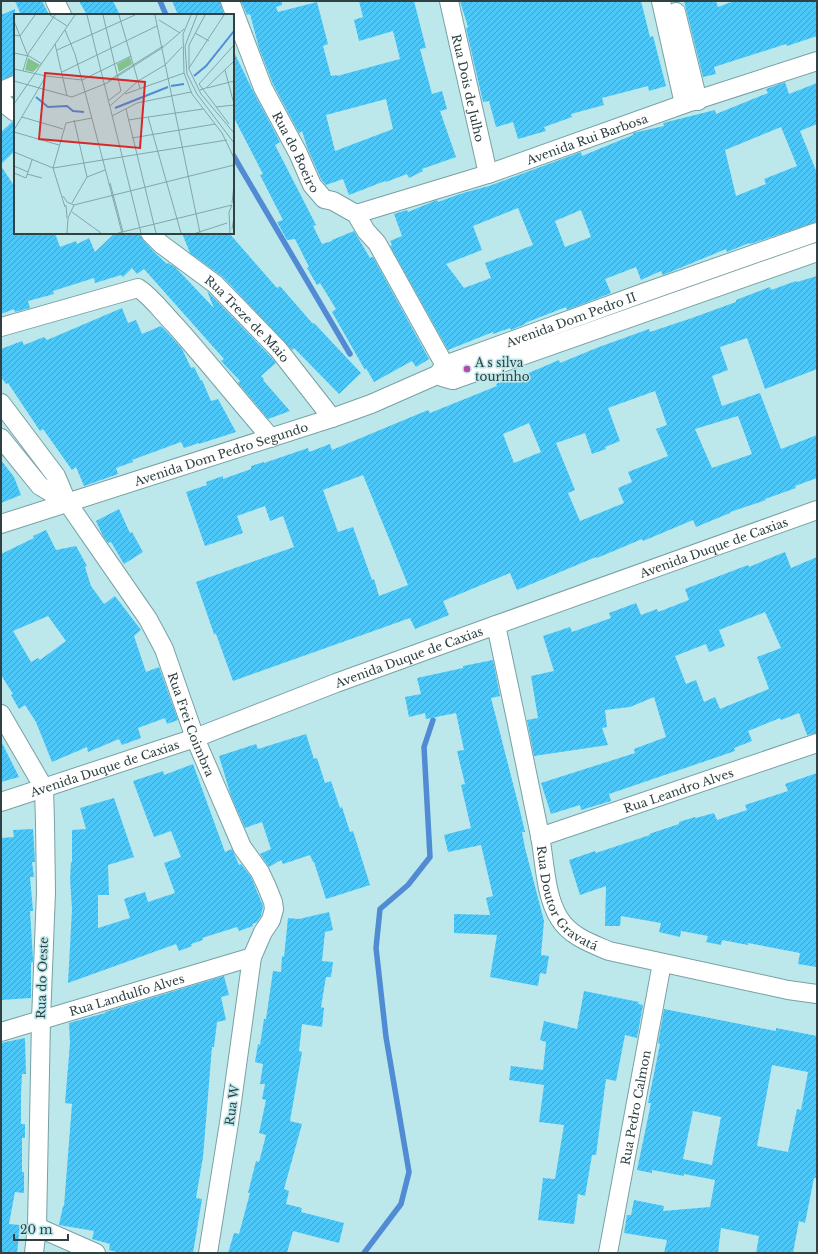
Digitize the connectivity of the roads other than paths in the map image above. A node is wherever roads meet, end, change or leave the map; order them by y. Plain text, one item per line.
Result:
1 (55, 1) edge
2 (230, 1) edge
3 (449, 1) edge
4 (661, 1) edge
5 (673, 1) edge
6 (62, 14) edge
7 (817, 61) edge
8 (14, 85) edge
9 (1, 91) edge
10 (1, 100) edge
11 (691, 102) junction
12 (14, 111) edge
13 (488, 174) junction
14 (356, 214) junction
15 (817, 232) edge
16 (158, 237) edge
17 (794, 240) junction
18 (817, 252) edge
19 (800, 258) junction
20 (643, 293) junction
21 (650, 312) junction
22 (1, 327) edge
23 (445, 373) junction
24 (1, 403) edge
25 (332, 418) junction
26 (1, 438) edge
27 (271, 438) junction
28 (67, 502) junction
29 (817, 510) edge
30 (1, 524) edge
31 (496, 625) junction
32 (1, 714) edge
33 (195, 738) junction
34 (817, 743) edge
35 (44, 788) junction
36 (1, 802) edge
37 (540, 837) junction
38 (252, 957) junction
39 (662, 963) junction
40 (817, 994) edge
41 (41, 1020) junction
42 (1, 1032) edge
43 (37, 1227) junction
44 (34, 1253) edge
45 (96, 1253) edge
46 (208, 1253) edge
47 (608, 1253) edge

1 - 6 street
2 - 14 street, Rua do Boeiro
3 - 13 street, Rua Dois de Julho
4 - 11 street
5 - 11 street
7 - 11 street, Avenida Rui Barbosa
8 - 9 street
10 - 12 street
11 - 13 street, Avenida Rui Barbosa
13 - 14 street, Avenida Rui Barbosa
14 - 23 street, Rua do Boeiro
15 - 17 street, Avenida Dom Pedro II
16 - 25 street, Rua Treze de Maio
17 - 19 street
17 - 20 street, Avenida Dom Pedro II
18 - 19 street, Avenida Dom Pedro II
19 - 21 street, Avenida Dom Pedro II
20 - 21 street
20 - 23 street, Avenida Dom Pedro II
21 - 23 street, Avenida Dom Pedro II
22 - 27 street
23 - 25 street, Avenida Dom Pedro Segundo
24 - 28 street, Rua Frei Coimbra
25 - 27 street, Avenida Dom Pedro Segundo
26 - 28 street, Rua Frei Coimbra
27 - 28 street, Avenida Dom Pedro Segundo
28 - 30 street, Avenida Dom Pedro Segundo
28 - 33 street, Rua Frei Coimbra
29 - 31 street, Avenida Duque de Caxias
31 - 33 street, Avenida Duque de Caxias
31 - 37 street, Rua Doutor Gravatá
32 - 35 street, Rua do Oeste
33 - 35 street, Avenida Duque de Caxias
33 - 38 street, Rua Frei Coimbra
34 - 37 street, Rua Leandro Alves
35 - 36 street, Avenida Duque de Caxias
35 - 41 street, Rua do Oeste
37 - 39 street, Rua Doutor Gravatá
38 - 41 street, Rua Landulfo Alves
38 - 46 street, Rua W
39 - 40 street, Rua Doutor Gravatá
39 - 47 street, Rua Pedro Calmon
41 - 42 street, Rua Landulfo Alves
41 - 43 street, Rua do Oeste
43 - 44 street, Rua do Oeste
43 - 45 street

